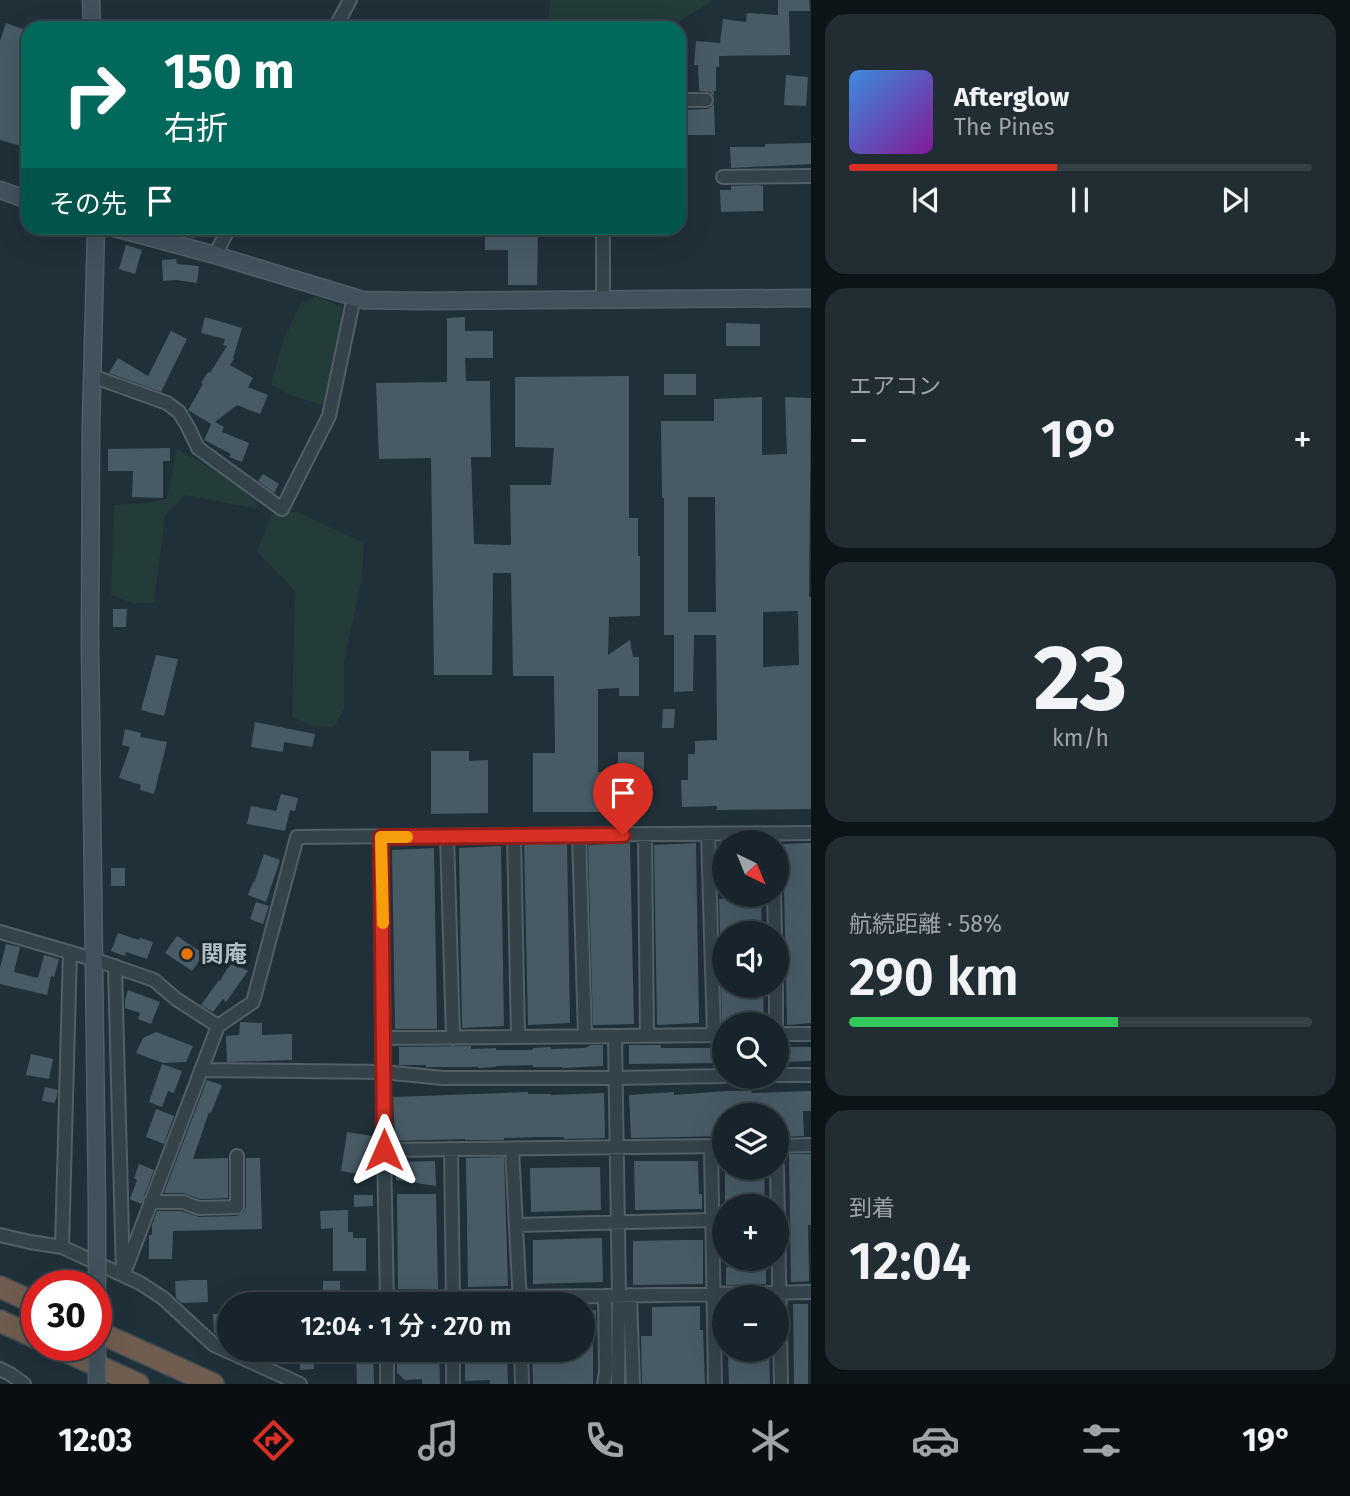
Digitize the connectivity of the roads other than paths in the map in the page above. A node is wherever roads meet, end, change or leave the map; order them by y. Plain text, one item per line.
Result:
1 (92, 0) edge
2 (350, 0) edge
3 (92, 21) edge
4 (339, 21) edge
5 (686, 100) edge
6 (706, 100) dead end
7 (811, 176) edge
8 (723, 177) dead end
9 (0, 190) edge
10 (21, 198) edge
11 (96, 235) edge
12 (141, 235) edge
13 (225, 235) edge
14 (603, 235) edge
15 (215, 255) junction
16 (354, 297) junction
17 (811, 298) edge
18 (603, 299) junction
19 (92, 376) junction
20 (811, 833) edge
21 (579, 835) junction
22 (645, 835) junction
23 (708, 835) junction
24 (712, 835) edge
25 (447, 836) junction
26 (514, 836) junction
27 (789, 836) edge
28 (381, 837) junction
29 (0, 932) edge
30 (70, 953) junction
31 (93, 959) junction
32 (115, 967) junction
33 (718, 1012) edge
34 (218, 1026) junction
35 (789, 1034) edge
36 (811, 1034) edge
37 (712, 1035) edge
38 (584, 1036) junction
39 (615, 1036) junction
40 (647, 1036) junction
41 (518, 1037) junction
42 (384, 1038) junction
43 (453, 1038) junction
44 (201, 1070) junction
45 (383, 1072) junction
46 (789, 1075) edge
47 (811, 1075) edge
48 (712, 1076) edge
49 (616, 1078) junction
50 (811, 1145) edge
51 (789, 1146) edge
52 (712, 1147) edge
53 (617, 1148) junction
54 (451, 1149) junction
55 (512, 1149) junction
56 (384, 1150) junction
57 (237, 1156) dead end
58 (776, 1180) edge
59 (150, 1202) junction
60 (712, 1220) edge
61 (618, 1221) junction
62 (516, 1225) junction
63 (0, 1235) edge
64 (62, 1247) junction
65 (123, 1275) junction
66 (779, 1285) edge
67 (0, 1287) edge
68 (387, 1292) edge
69 (453, 1292) edge
70 (520, 1292) edge
71 (789, 1292) edge
72 (811, 1292) edge
73 (712, 1294) edge
74 (595, 1296) edge
75 (605, 1296) junction
76 (624, 1296) junction
77 (21, 1297) edge
78 (0, 1321) edge
79 (21, 1331) edge
80 (112, 1338) edge
81 (87, 1361) edge
82 (389, 1362) edge
83 (453, 1362) edge
84 (521, 1362) edge
85 (715, 1362) edge
86 (781, 1362) edge
87 (0, 1369) edge
88 (391, 1383) edge
89 (24, 1384) edge
90 (97, 1384) edge
91 (138, 1384) edge
92 (212, 1384) edge
93 (300, 1384) edge
94 (453, 1384) edge
95 (522, 1384) edge
96 (604, 1384) edge
97 (618, 1384) edge
98 (633, 1384) edge
99 (715, 1384) edge
100 (781, 1384) edge

1 - 3 street
2 - 4 street
5 - 6 street
7 - 8 street
9 - 10 street
11 - 19 street
12 - 15 street
13 - 15 street
14 - 18 street
15 - 16 street
16 - 18 street
16 - 19 street
17 - 18 street
19 - 31 street
20 - 27 street
21 - 22 street
21 - 26 street
21 - 38 street
22 - 23 street
22 - 40 street
23 - 24 street
23 - 33 street
25 - 26 street
25 - 28 street
25 - 43 street
26 - 41 street
28 - 34 street
28 - 42 street
29 - 30 street
30 - 31 street
30 - 64 street
31 - 32 street
31 - 90 street, bridge
32 - 34 street
32 - 65 street
34 - 44 street
35 - 36 street
37 - 40 street
38 - 39 street
38 - 41 street
39 - 40 street
39 - 49 street
41 - 43 street
42 - 43 street
42 - 45 street
44 - 45 street
44 - 59 street
45 - 49 street
45 - 56 street
46 - 47 street
48 - 49 street
49 - 53 street
50 - 51 street
52 - 53 street
53 - 55 street
53 - 61 street
54 - 55 street
54 - 56 street
54 - 69 street
55 - 62 street
56 - 68 street
57 - 59 street
58 - 66 street
59 - 65 street
60 - 61 street
61 - 62 street
61 - 76 street
62 - 70 street
63 - 64 street
64 - 65 street
65 - 93 street
67 - 77 highway
71 - 72 street
73 - 76 street
74 - 75 street
75 - 76 street
75 - 96 street
76 - 97 street
76 - 98 street
78 - 79 highway
80 - 92 highway
81 - 91 highway
82 - 88 street
83 - 94 street
84 - 95 street
85 - 99 street
86 - 100 street
87 - 89 street

